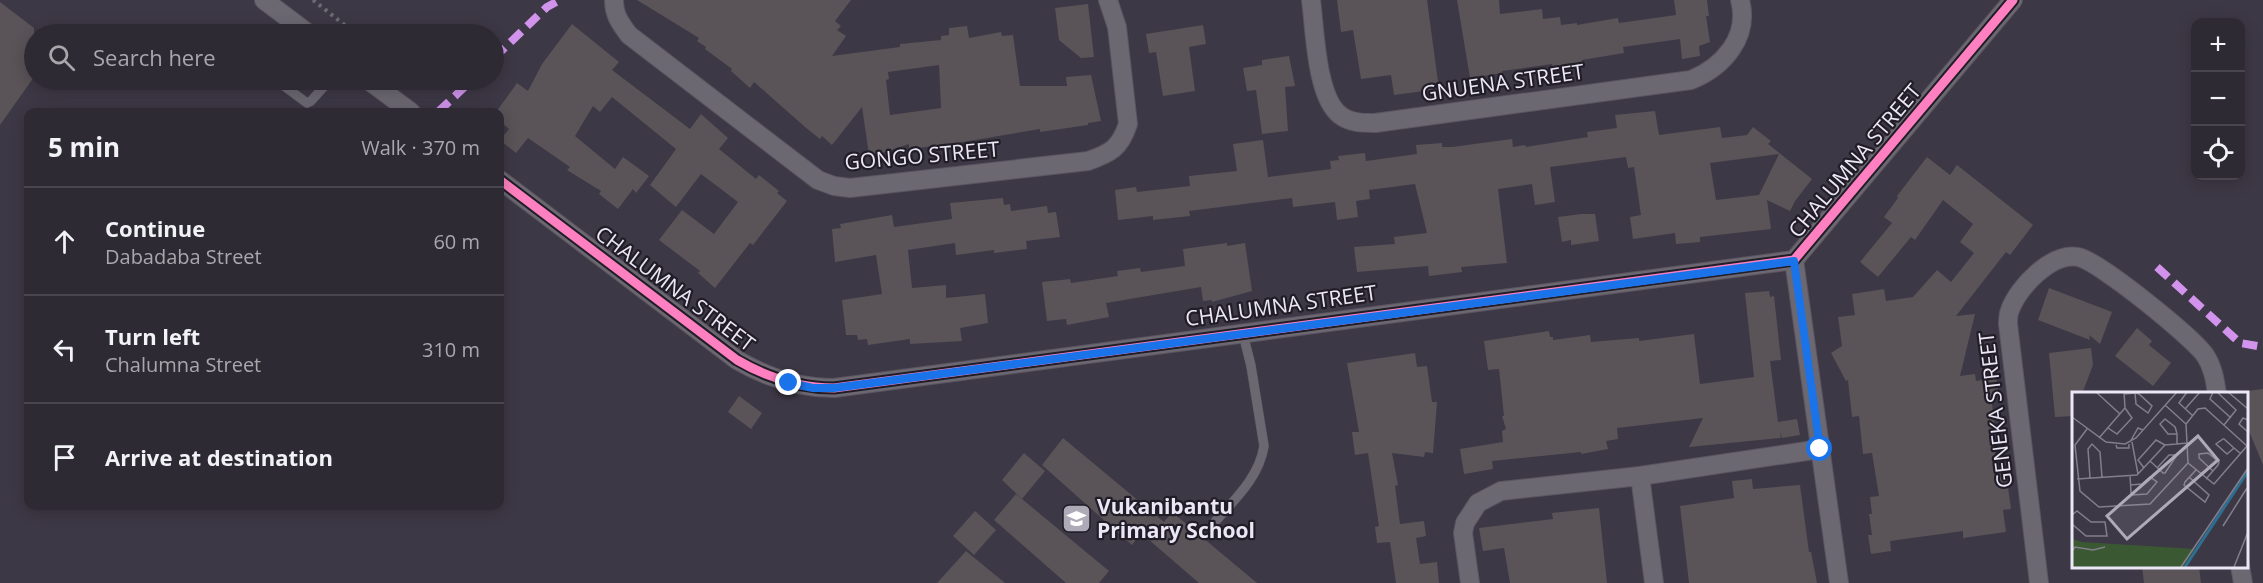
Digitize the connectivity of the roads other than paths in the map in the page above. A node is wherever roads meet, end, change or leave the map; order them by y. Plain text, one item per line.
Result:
1 (264, 0) edge
2 (614, 0) edge
3 (1108, 0) edge
4 (1311, 0) edge
5 (1740, 0) edge
6 (2013, 0) edge
7 (296, 24) edge
8 (289, 90) edge
9 (321, 90) edge
10 (381, 90) edge
11 (406, 108) edge
12 (504, 183) edge
13 (1794, 261) junction
14 (1243, 334) junction
15 (2217, 392) edge
16 (1820, 449) junction
17 (1640, 476) junction
18 (1214, 523) dead end
19 (2241, 568) edge
20 (1470, 583) edge
21 (1654, 583) edge
22 (1839, 583) edge
23 (2039, 583) edge
24 (2243, 583) edge

1 - 7 street
2 - 3 street, GONGO STREET
4 - 5 street, GNUENA STREET
6 - 13 street, CHALUMNA STREET
8 - 9 lane
10 - 11 street
12 - 14 street, CHALUMNA STREET
13 - 14 street, CHALUMNA STREET
13 - 16 street
14 - 18 lane
15 - 23 street, GENEKA STREET
16 - 17 street
16 - 22 street
17 - 20 street
17 - 21 street
19 - 24 street

